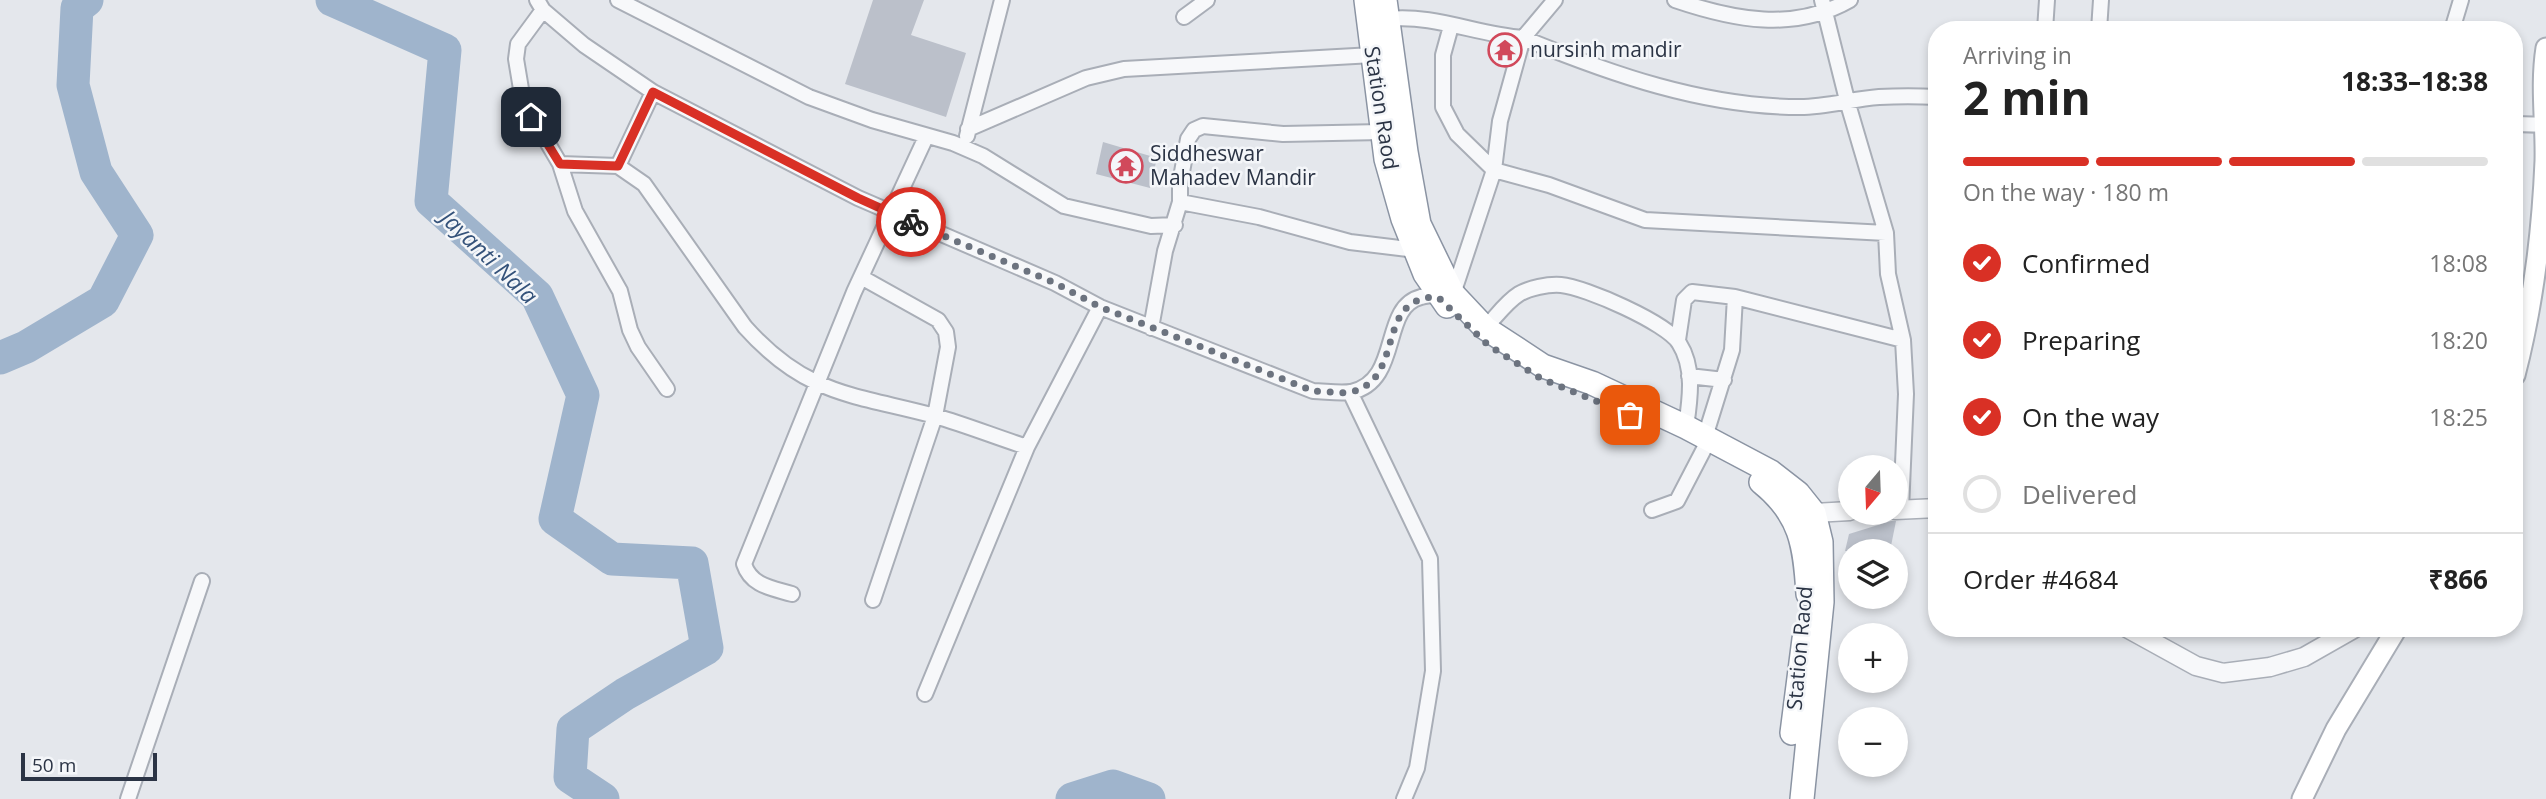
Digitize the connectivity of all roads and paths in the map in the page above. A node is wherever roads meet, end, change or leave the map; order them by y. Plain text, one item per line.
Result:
1 (618, 0) edge
2 (1002, 0) edge
3 (1207, 0) edge
4 (1366, 0) edge
5 (1555, 0) edge
6 (1675, 0) edge
7 (1850, 0) edge
8 (2047, 0) edge
9 (2101, 0) edge
10 (2461, 0) edge
11 (540, 5) edge
12 (1824, 7) edge
13 (1387, 10) edge
14 (1184, 17) dead end
15 (2046, 21) edge
16 (2100, 21) edge
17 (2455, 21) edge
18 (1451, 26) junction
19 (1523, 38) junction
20 (2546, 48) edge
21 (1373, 55) junction
22 (653, 92) junction
23 (1928, 97) edge
24 (2544, 101) edge
25 (1848, 104) junction
26 (2523, 124) edge
27 (2546, 125) edge
28 (968, 129) junction
29 (1382, 132) junction
30 (926, 137) junction
31 (964, 147) junction
32 (560, 164) junction
33 (618, 166) junction
34 (1494, 170) junction
35 (1180, 202) junction
36 (891, 214) junction
37 (1175, 225) junction
38 (1886, 233) junction
39 (1416, 250) junction
40 (861, 277) junction
41 (2523, 295) edge
42 (1446, 296) junction
43 (1735, 297) junction
44 (1100, 307) junction
45 (1151, 328) junction
46 (1485, 328) junction
47 (1678, 340) junction
48 (1903, 341) junction
49 (1689, 376) junction
50 (1724, 380) junction
51 (816, 385) junction
52 (667, 389) dead end
53 (1350, 392) junction
54 (935, 416) junction
55 (1698, 437) junction
56 (1027, 447) junction
57 (1902, 455) edge
58 (1928, 508) edge
59 (1908, 509) edge
60 (1652, 510) dead end
61 (1838, 514) edge
62 (1805, 518) junction
63 (202, 582) dead end
64 (792, 594) dead end
65 (873, 600) dead end
66 (2143, 637) edge
67 (2339, 637) edge
68 (2392, 637) edge
69 (925, 694) dead end
70 (128, 799) edge
71 (1404, 799) edge
72 (1787, 799) edge
73 (1802, 799) edge
74 (2301, 799) edge

1 - 30 street
2 - 28 street
3 - 14 street
4 - 21 highway, Station Raod
5 - 19 street
6 - 12 street
7 - 12 street
8 - 15 street
9 - 16 street
10 - 17 street
11 - 22 street
11 - 32 street
12 - 25 street
13 - 18 street
13 - 42 highway
18 - 19 street
18 - 34 street
19 - 25 street
19 - 34 street
20 - 24 main road
21 - 28 street
21 - 29 highway, Station Raod
22 - 33 street
22 - 36 street
23 - 25 street
24 - 27 main road
25 - 38 street
26 - 27 street
27 - 41 main road
28 - 31 street
29 - 35 street
29 - 39 highway, Station Raod
30 - 31 street
30 - 36 street
31 - 37 street
32 - 33 street
32 - 52 street
33 - 51 street
34 - 38 street
34 - 42 street
35 - 37 street
35 - 39 street
36 - 40 street
36 - 44 street
37 - 45 street
38 - 48 street
39 - 42 highway, Station Raod
40 - 51 street
40 - 54 street
42 - 46 highway
42 - 53 street
42 - 55 highway, Station Raod
43 - 47 street
43 - 48 street
43 - 50 street
44 - 45 street
44 - 56 street
45 - 53 street
46 - 47 street
46 - 55 highway
47 - 49 street
48 - 57 street
49 - 50 street
49 - 55 street
50 - 55 street
51 - 54 street
51 - 64 street
53 - 71 street
54 - 56 street
54 - 65 street
55 - 60 street
55 - 62 highway
56 - 69 street
58 - 59 street
61 - 62 street
62 - 72 highway, Station Raod
62 - 73 highway
63 - 70 street
66 - 67 street
68 - 74 main road

